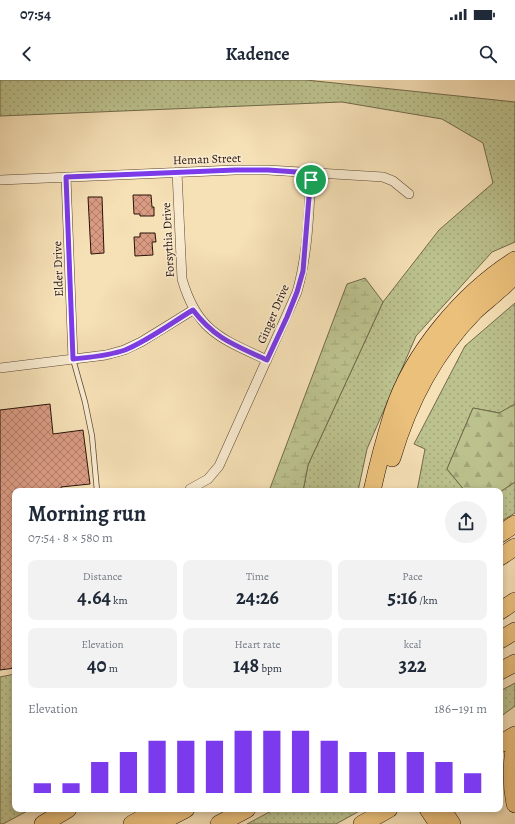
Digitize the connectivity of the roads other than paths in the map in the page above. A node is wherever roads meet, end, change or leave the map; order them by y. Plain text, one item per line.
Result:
1 (177, 172) junction
2 (311, 173) junction
3 (66, 177) junction
4 (0, 180) edge
5 (410, 194) dead end
6 (515, 260) edge
7 (515, 276) edge
8 (508, 286) edge
9 (193, 310) junction
10 (73, 359) junction
11 (267, 360) junction
12 (0, 368) edge
13 (97, 488) edge
14 (192, 488) edge
15 (373, 488) edge
16 (385, 488) edge
17 (515, 524) edge
18 (503, 532) edge
19 (515, 547) edge
20 (503, 555) edge
21 (515, 601) edge
22 (503, 609) edge
23 (515, 631) edge
24 (503, 638) edge
25 (515, 663) edge
26 (503, 669) edge
27 (515, 735) edge
28 (503, 742) edge
29 (515, 745) edge
30 (515, 804) edge
31 (63, 812) edge
32 (154, 812) edge
33 (180, 812) edge
34 (241, 812) edge
35 (384, 812) edge
36 (433, 812) edge
37 (445, 819) edge
38 (42, 824) edge
39 (132, 824) edge
40 (157, 824) edge
41 (219, 824) edge
42 (362, 824) edge

1 - 2 street, Heman Street
1 - 3 street, Heman Street
1 - 9 street, Forsythia Drive
2 - 5 street, Heman Street
2 - 11 street, Ginger Drive
3 - 4 street, Heman Street
3 - 10 street, Elder Drive
6 - 15 highway
7 - 8 highway
8 - 16 highway
9 - 10 street
9 - 11 street, Forsythia Drive
10 - 12 street
10 - 13 lane
11 - 14 street, Ginger Drive
17 - 18 highway
19 - 20 highway
21 - 22 highway
23 - 24 highway
25 - 26 highway
27 - 28 highway
29 - 30 highway
31 - 38 highway
32 - 39 highway
33 - 40 highway
34 - 41 highway
35 - 42 highway
36 - 37 highway

